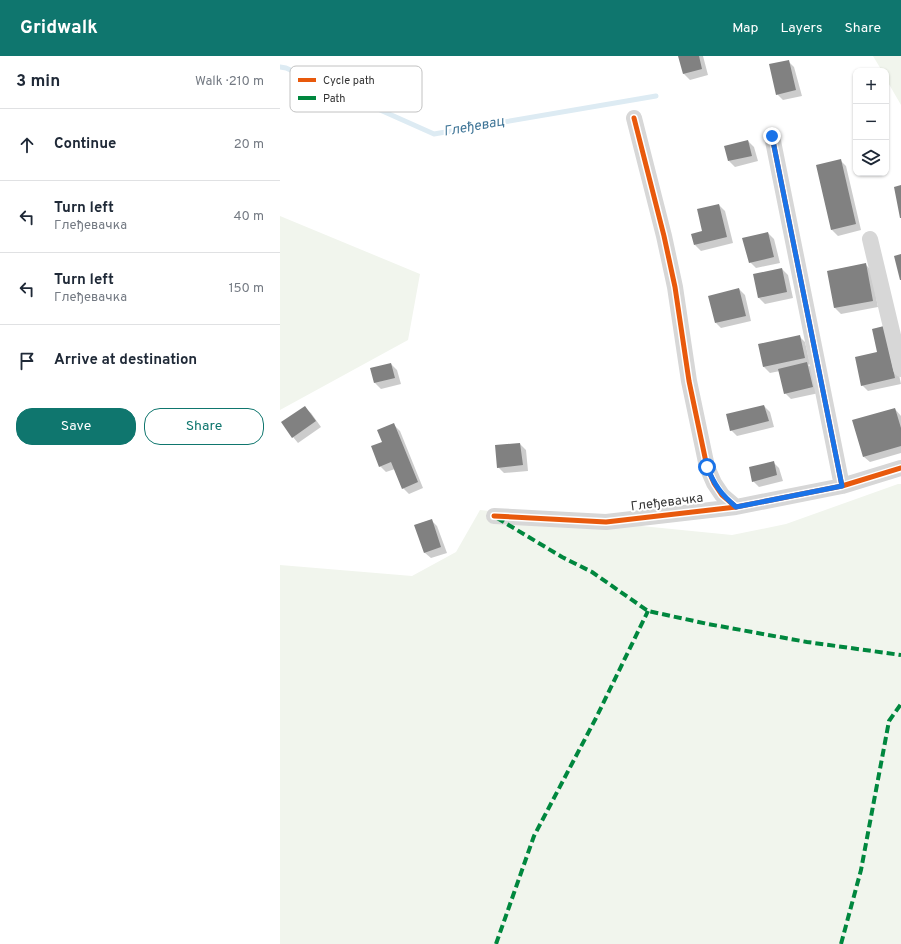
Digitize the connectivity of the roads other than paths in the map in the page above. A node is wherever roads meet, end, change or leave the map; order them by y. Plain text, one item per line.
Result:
1 (634, 118) dead end
2 (772, 136) dead end
3 (870, 239) dead end
4 (901, 369) edge
5 (901, 468) edge
6 (842, 486) junction
7 (736, 507) junction
8 (494, 516) dead end

1 - 7 street
2 - 6 street
3 - 4 street
5 - 6 street, Глеђевачка
6 - 7 street, Глеђевачка
7 - 8 street, Глеђевачка

